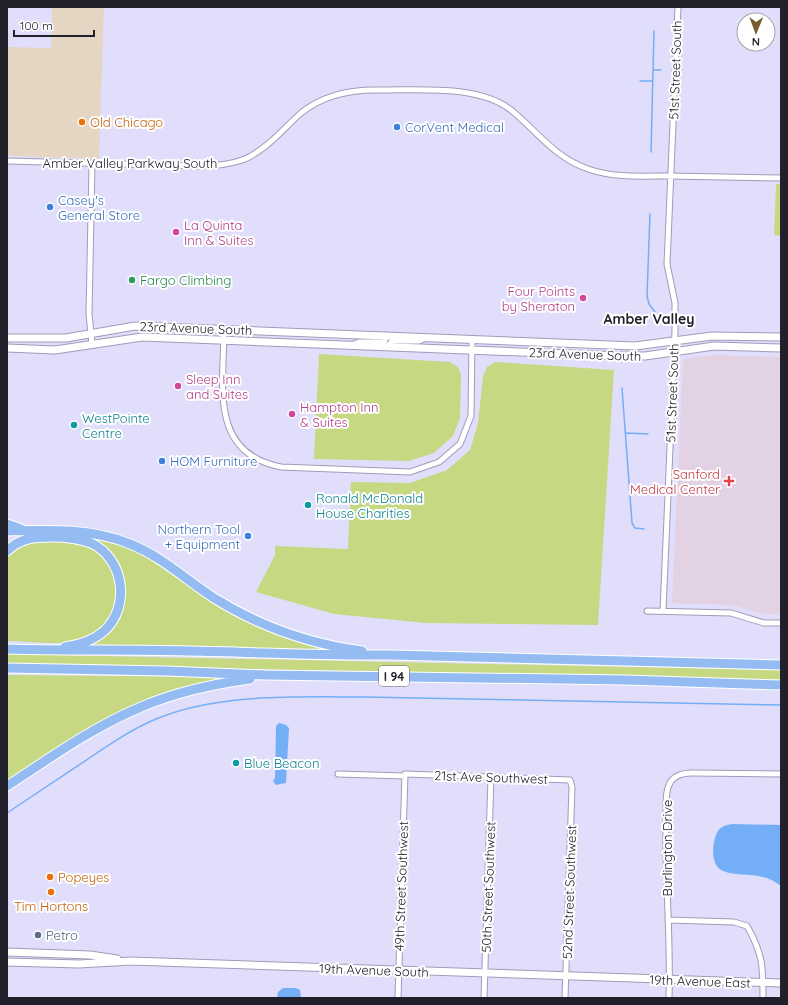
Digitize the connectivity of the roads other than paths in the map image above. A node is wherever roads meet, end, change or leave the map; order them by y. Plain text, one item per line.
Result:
1 (678, 7) edge
2 (7, 161) edge
3 (92, 164) junction
4 (672, 176) junction
5 (781, 178) edge
6 (224, 329) junction
7 (91, 333) junction
8 (386, 335) junction
9 (428, 337) junction
10 (781, 337) edge
11 (7, 338) edge
12 (472, 339) junction
13 (224, 340) junction
14 (674, 341) junction
15 (92, 344) junction
16 (354, 344) junction
17 (388, 346) junction
18 (7, 348) edge
19 (781, 348) edge
20 (472, 349) junction
21 (674, 352) junction
22 (7, 524) edge
23 (7, 531) edge
24 (28, 531) junction
25 (7, 551) edge
26 (648, 611) dead end
27 (663, 611) junction
28 (781, 623) edge
29 (7, 649) edge
30 (39, 650) junction
31 (391, 655) junction
32 (781, 665) edge
33 (7, 668) edge
34 (274, 675) junction
35 (781, 685) edge
36 (338, 774) dead end
37 (781, 774) edge
38 (405, 775) junction
39 (491, 777) junction
40 (7, 786) edge
41 (572, 786) joint
42 (668, 920) junction
43 (7, 952) edge
44 (131, 961) junction
45 (7, 962) edge
46 (398, 970) junction
47 (485, 974) junction
48 (566, 977) junction
49 (618, 979) joint
50 (670, 980) junction
51 (763, 983) junction
52 (781, 983) edge
53 (398, 998) edge
54 (484, 998) edge
55 (565, 998) edge
56 (669, 998) edge
57 (763, 998) edge

1 - 4 street, 51st Street South
2 - 3 street, Amber Valley Parkway South
3 - 4 street, Amber Valley Parkway South
3 - 7 street
4 - 5 street, Amber Valley Parkway South
4 - 14 street, 51st Street South
6 - 7 street, 23rd Avenue South
6 - 8 street, 23rd Avenue South
6 - 13 street
7 - 11 street, 23rd Avenue South
7 - 15 street
8 - 9 street, 23rd Avenue South
8 - 16 street, 23rd Avenue South
9 - 12 street, 23rd Avenue South
9 - 17 street, 23rd Avenue South
10 - 14 street, 23rd Avenue South
12 - 14 street, 23rd Avenue South
12 - 20 street
13 - 15 street, 23rd Avenue South
13 - 16 street, 23rd Avenue South
13 - 20 street
14 - 21 street, 51st Street South
15 - 18 street, 23rd Avenue South
16 - 17 street, 23rd Avenue South
17 - 20 street, 23rd Avenue South
19 - 21 street, 23rd Avenue South
20 - 21 street, 23rd Avenue South
21 - 27 street, 51st Street South
22 - 24 highway
23 - 24 highway
24 - 31 highway
25 - 30 highway
26 - 27 street
27 - 28 street
29 - 30 highway, I 94
30 - 31 highway, I 94
31 - 32 highway, I 94
33 - 34 highway, I 94
34 - 35 highway, I 94
34 - 40 highway
36 - 38 street, 21st Ave Southwest
37 - 42 street, Burlington Drive
38 - 39 street, 21st Ave Southwest
38 - 46 street, 49th Street Southwest
39 - 41 street, 21st Ave Southwest
39 - 47 street, 50th Street Southwest
41 - 48 street, 52nd Street Southwest
42 - 50 street, Burlington Drive
42 - 51 street
43 - 44 street, 19th Avenue South
44 - 45 street, 19th Avenue South
44 - 46 street, 19th Avenue South
46 - 47 street, 19th Avenue South
46 - 53 street, 49th Street Southwest
47 - 48 street, 19th Avenue South
47 - 54 street, 50th Street Southwest
48 - 49 street, 19th Avenue South
48 - 55 street, 52nd Street Southwest
49 - 50 street, 19th Avenue East
50 - 51 street, 19th Avenue East
50 - 56 street, Burlington Drive
51 - 52 street, 19th Avenue East
51 - 57 street

